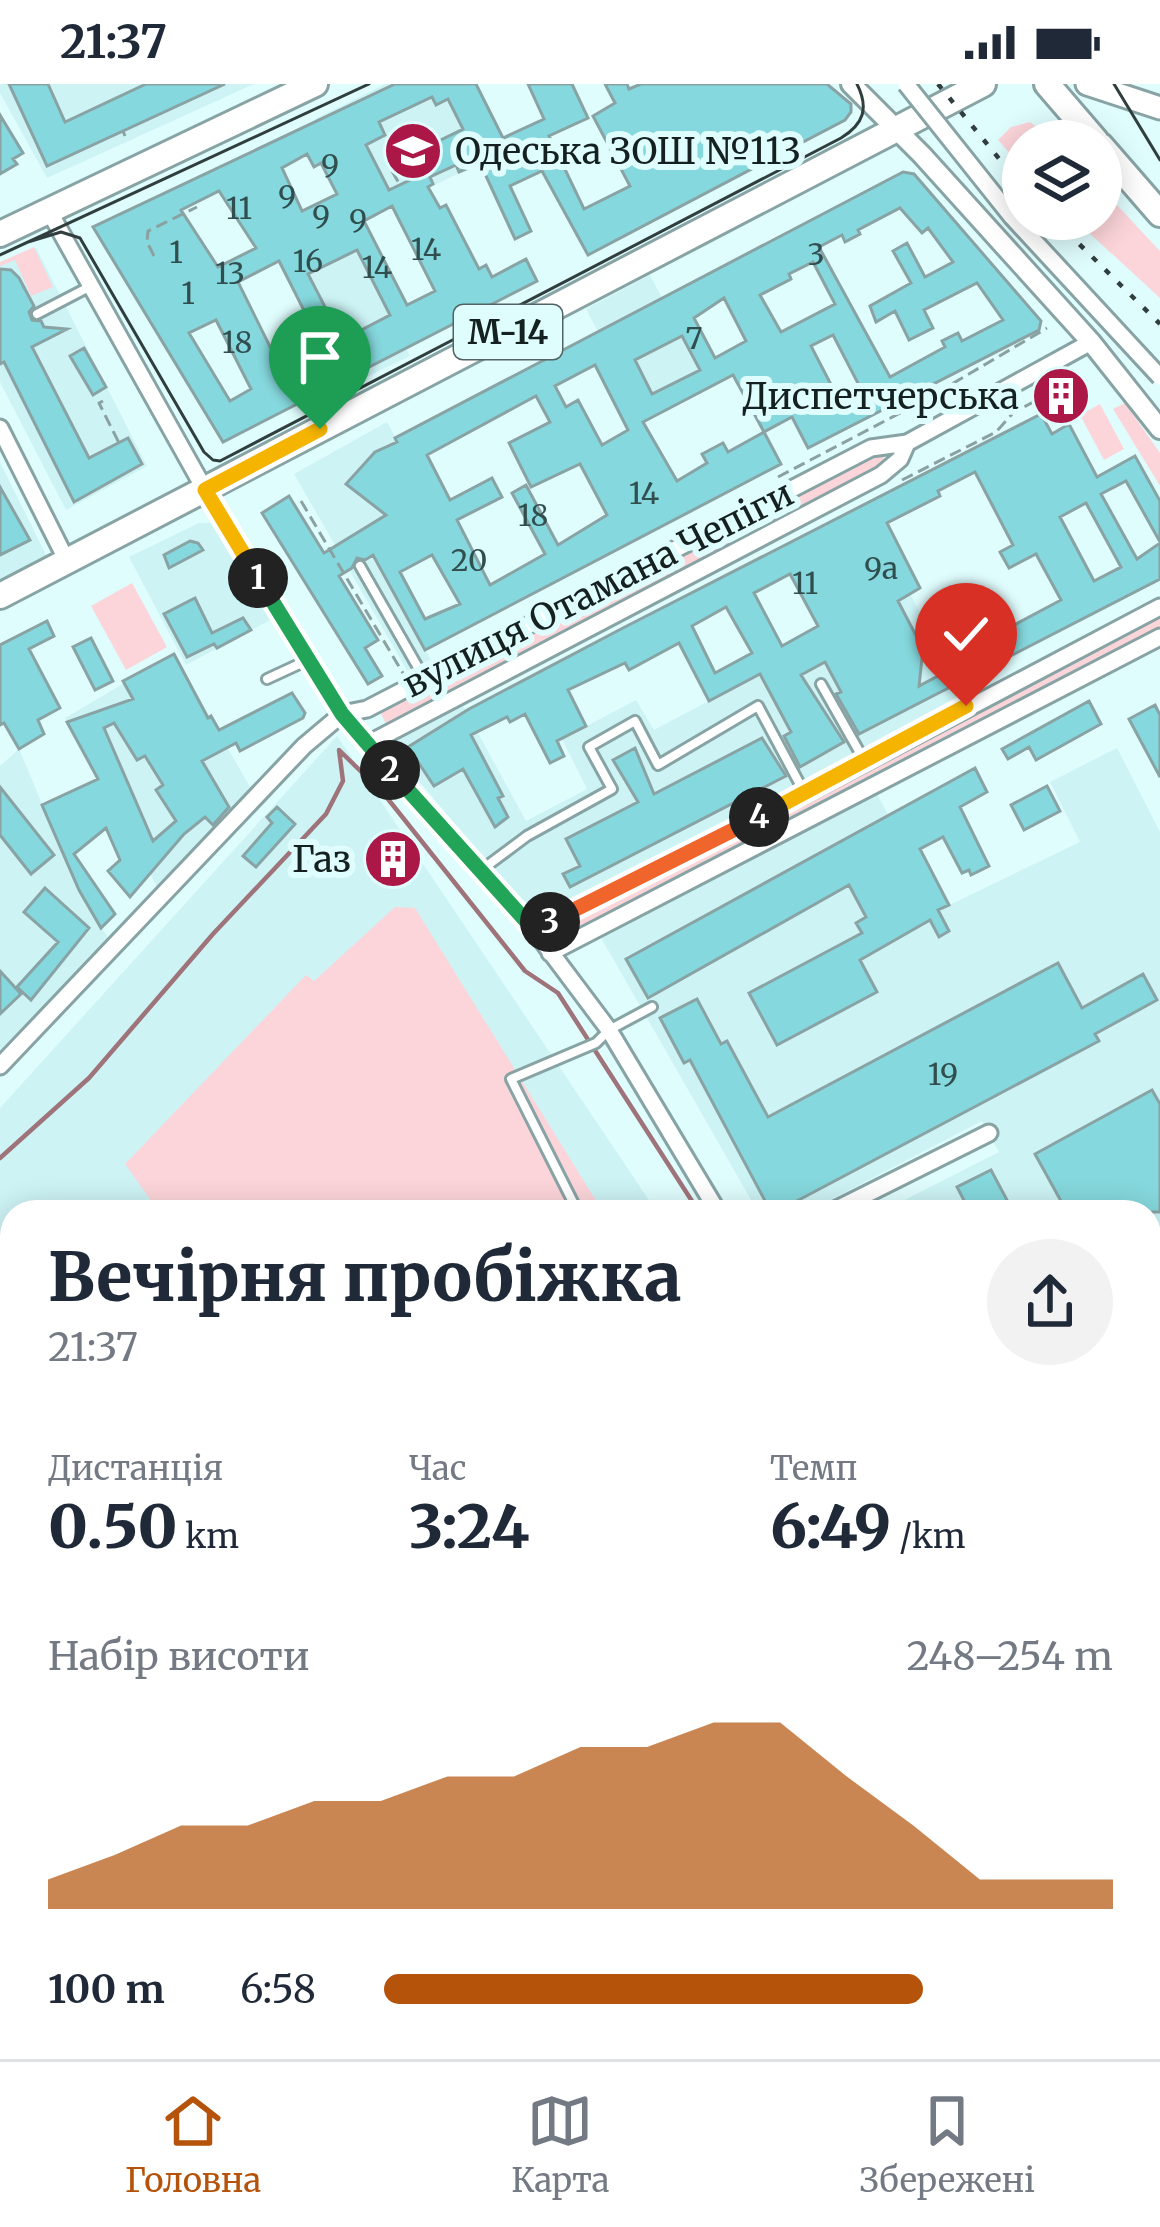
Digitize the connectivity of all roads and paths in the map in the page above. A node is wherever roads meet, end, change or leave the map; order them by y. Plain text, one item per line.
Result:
1 (315, 84) edge
2 (851, 84) edge
3 (906, 84) edge
4 (983, 84) edge
5 (1047, 84) edge
6 (1092, 85) edge
7 (1160, 108) edge
8 (1078, 120) edge
9 (896, 129) junction
10 (1122, 170) edge
11 (392, 171) dead end
12 (400, 185) dead end
13 (197, 207) dead end
14 (49, 211) junction
15 (1160, 214) edge
16 (0, 234) edge
17 (154, 256) dead end
18 (91, 286) junction
19 (38, 314) dead end
20 (1091, 342) junction
21 (1160, 377) edge
22 (103, 401) dead end
23 (0, 428) edge
24 (1160, 429) edge
25 (119, 443) dead end
26 (907, 443) junction
27 (7, 458) edge
28 (205, 490) junction
29 (301, 501) dead end
30 (68, 563) junction
31 (360, 566) dead end
32 (0, 596) edge
33 (1160, 607) edge
34 (1160, 637) edge
35 (308, 659) junction
36 (267, 679) dead end
37 (417, 681) junction
38 (821, 684) dead end
39 (342, 714) junction
40 (368, 744) junction
41 (865, 761) junction
42 (806, 794) junction
43 (479, 872) junction
44 (534, 930) junction
45 (550, 953) junction
46 (652, 1007) dead end
47 (602, 1037) junction
48 (0, 1066) edge
49 (989, 1133) dead end
50 (572, 1200) edge
51 (710, 1200) edge
52 (855, 1200) edge

1 - 14 main road
2 - 9 street
3 - 21 street, bridge
4 - 9 main road, М-14
5 - 8 main road
6 - 7 main road
9 - 20 street
9 - 28 main road, М-14
10 - 15 main road
11 - 12 path
13 - 17 path
14 - 16 main road
14 - 18 street
18 - 19 lane
18 - 28 street
20 - 24 street
20 - 26 street, вулиця Отамана Чепіги
22 - 25 path
23 - 27 street
26 - 37 street, вулиця Отамана Чепіги
26 - 40 street, вулиця Отамана Чепіги
27 - 30 street
28 - 30 main road, М-14
28 - 35 street
29 - 37 path
30 - 32 main road, М-14
31 - 37 lane
33 - 41 street
34 - 45 street
35 - 36 lane
35 - 39 street
37 - 39 street, вулиця Отамана Чепіги
38 - 41 lane
39 - 40 street
39 - 48 street, вулиця Отамана Чепіги
40 - 43 street
41 - 42 street
42 - 43 lane
42 - 44 street
43 - 44 street
44 - 45 street
45 - 47 street
46 - 47 lane
47 - 50 lane
47 - 51 street
49 - 52 street

